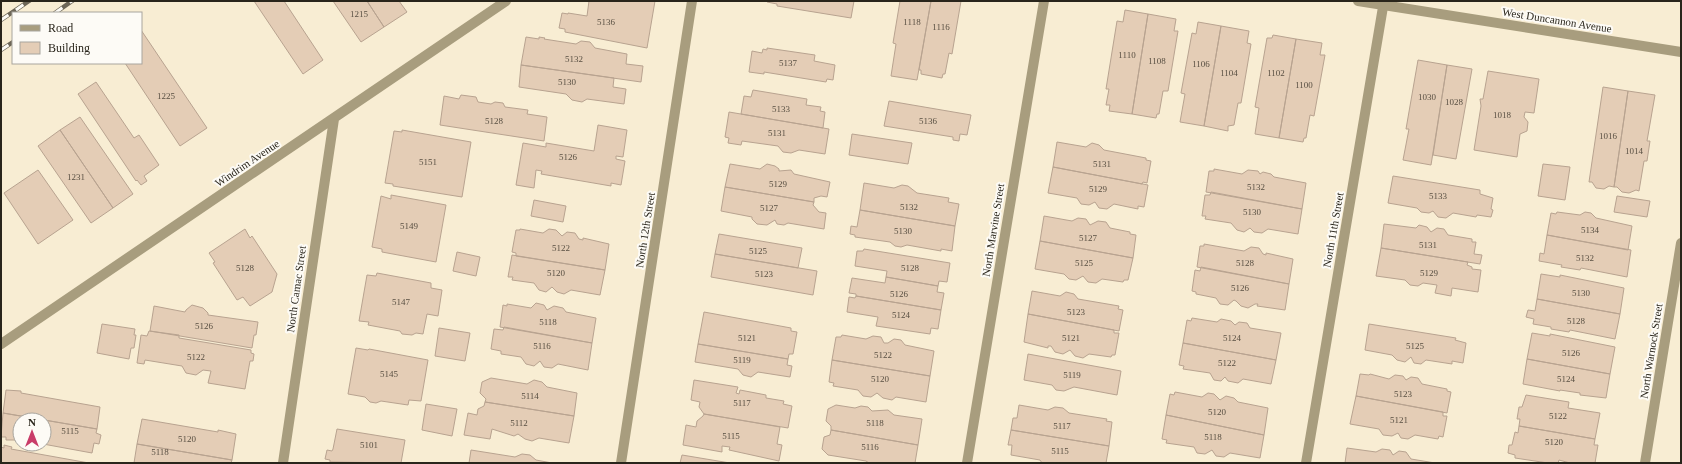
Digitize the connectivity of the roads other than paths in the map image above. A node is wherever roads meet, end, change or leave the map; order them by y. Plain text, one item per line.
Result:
1 (506, 1) edge
2 (692, 1) edge
3 (1044, 1) edge
4 (1358, 1) edge
5 (1384, 3) edge
6 (1681, 52) edge
7 (334, 119) junction
8 (1681, 243) edge
9 (1, 344) edge
10 (283, 463) edge
11 (621, 463) edge
12 (966, 463) edge
13 (1306, 463) edge
14 (1645, 463) edge

1 - 7 street, Windrim Avenue
2 - 11 street, North 12th Street
3 - 12 street, North Marvine Street
4 - 5 street, West Duncannon Avenue
5 - 6 street, West Duncannon Avenue
5 - 13 street, North 11th Street
7 - 9 street, Windrim Avenue
7 - 10 street, North Camac Street
8 - 14 street, North Warnock Street

